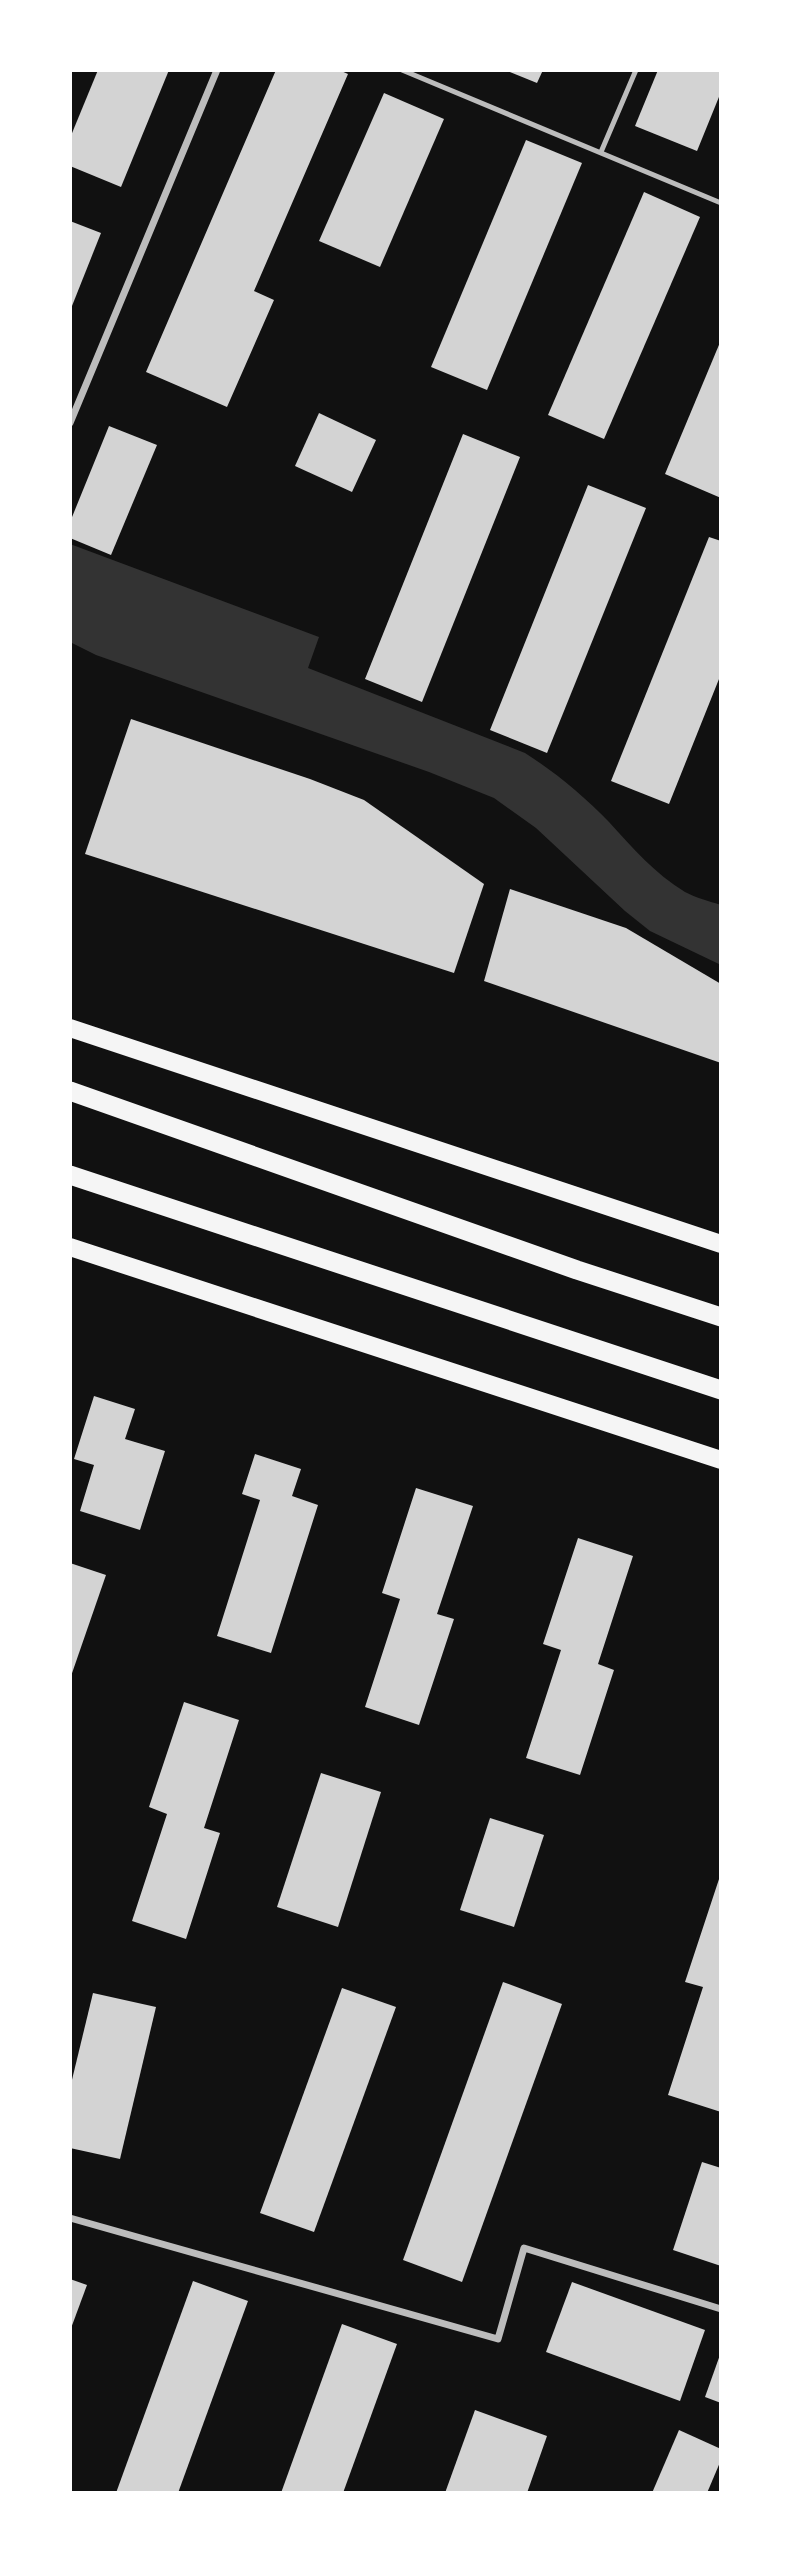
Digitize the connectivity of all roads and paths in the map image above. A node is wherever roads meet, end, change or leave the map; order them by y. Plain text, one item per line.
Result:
1 (217, 70) edge
2 (402, 70) edge
3 (636, 70) edge
4 (601, 152) junction
5 (721, 202) edge
6 (70, 423) edge
7 (70, 1028) edge
8 (73, 1092) edge
9 (70, 1175) edge
10 (721, 1244) edge
11 (70, 1247) edge
12 (721, 1317) edge
13 (721, 1390) edge
14 (721, 1460) edge
15 (70, 2218) edge
16 (721, 2309) edge

1 - 6 street
2 - 4 lane
3 - 4 lane
4 - 5 lane
7 - 10 main road
8 - 12 highway
9 - 13 highway
11 - 14 main road
15 - 16 street

